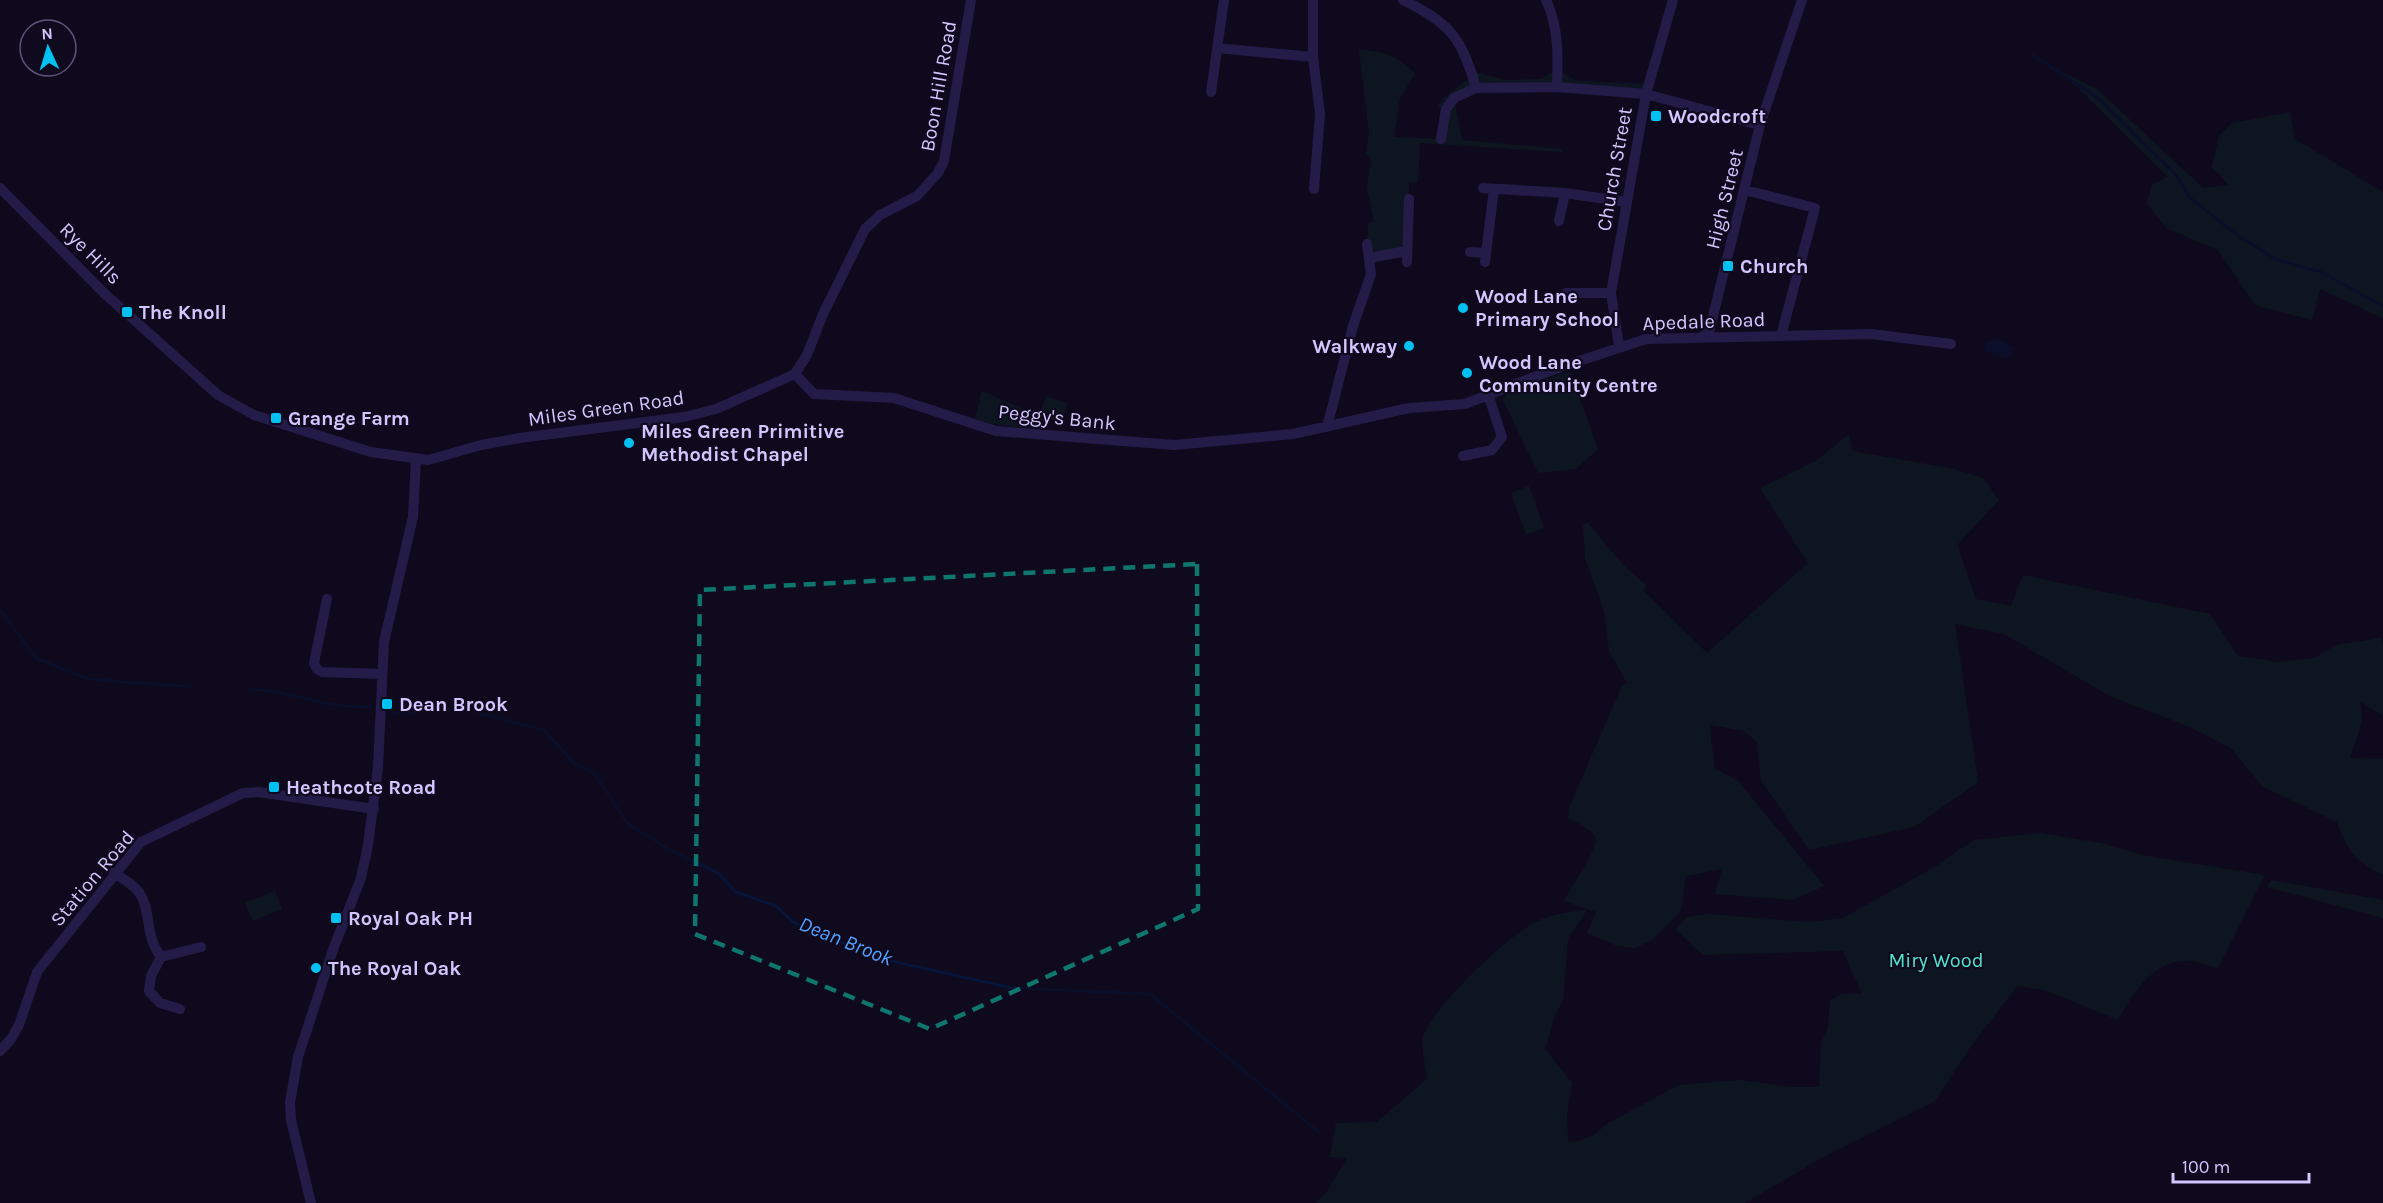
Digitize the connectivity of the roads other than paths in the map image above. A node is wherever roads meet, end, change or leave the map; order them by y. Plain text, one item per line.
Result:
1 (971, 0) edge
2 (1224, 0) edge
3 (1313, 0) edge
4 (1403, 0) edge
5 (1546, 0) edge
6 (1673, 0) edge
7 (1802, 0) edge
8 (1217, 48) junction
9 (1313, 57) junction
10 (1557, 87) junction
11 (1476, 88) junction
12 (1210, 92) dead end
13 (1646, 94) junction
14 (1760, 126) junction
15 (1441, 139) dead end
16 (0, 188) edge
17 (1314, 189) dead end
18 (1745, 190) junction
19 (1565, 193) junction
20 (1409, 199) dead end
21 (1626, 202) junction
22 (1559, 220) dead end
23 (1367, 244) dead end
24 (1470, 252) dead end
25 (1369, 258) junction
26 (1566, 293) dead end
27 (1611, 293) junction
28 (1781, 336) junction
29 (1702, 337) junction
30 (1951, 344) dead end
31 (1619, 346) junction
32 (795, 374) junction
33 (1489, 397) junction
34 (1327, 427) junction
35 (1293, 434) joint
36 (1463, 456) dead end
37 (416, 460) junction
38 (327, 599) dead end
39 (382, 674) junction
40 (374, 809) junction
41 (114, 873) junction
42 (201, 947) dead end
43 (161, 957) junction
44 (180, 1009) dead end
45 (0, 1052) edge
46 (311, 1203) edge

1 - 32 street, Boon Hill Road
2 - 8 street
3 - 9 street
4 - 11 street
5 - 10 street
6 - 13 street, Church Street
7 - 14 street, High Street
8 - 9 street
8 - 12 street
9 - 17 street
10 - 11 street
10 - 13 street
11 - 15 street
13 - 14 street
13 - 21 street, Church Street
14 - 18 street, High Street
16 - 37 street, Rye Hills
18 - 28 street
18 - 29 street, High Street
19 - 21 street
19 - 22 street
19 - 24 street
20 - 25 street
21 - 27 street, Church Street
23 - 25 street
25 - 34 street
26 - 27 street
27 - 31 street, Church Street
28 - 29 street, Apedale Road
28 - 30 street, Apedale Road
29 - 31 street, Apedale Road
31 - 33 street, Apedale Road
32 - 35 street, Peggy's Bank
32 - 37 street, Miles Green Road
33 - 34 street, Apedale Road
33 - 36 street
34 - 35 street, Apedale Road
37 - 39 street
38 - 39 street
39 - 40 street
40 - 41 street, Station Road
40 - 46 street
41 - 43 street
41 - 45 street, Station Road
42 - 43 street
43 - 44 street

